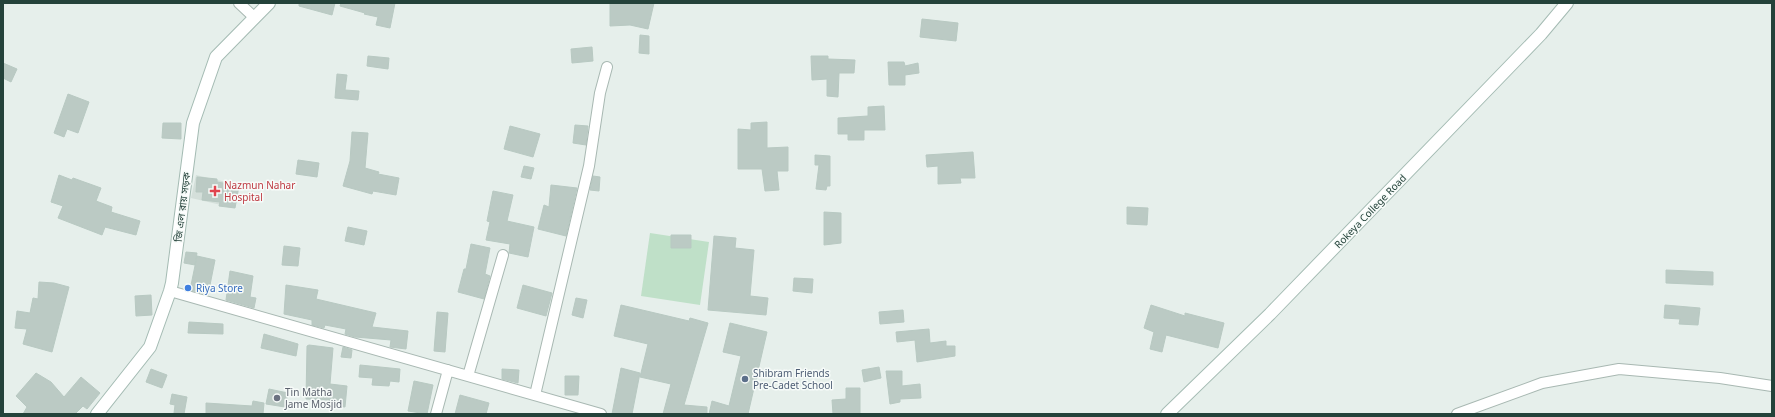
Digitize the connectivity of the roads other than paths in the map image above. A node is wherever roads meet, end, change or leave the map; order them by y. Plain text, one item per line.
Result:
1 (239, 3) edge
2 (269, 3) edge
3 (1568, 3) edge
4 (255, 18) junction
5 (607, 67) dead end
6 (503, 255) dead end
7 (170, 291) junction
8 (448, 370) junction
9 (468, 376) junction
10 (1772, 386) edge
11 (535, 395) junction
12 (97, 414) edge
13 (436, 414) edge
14 (601, 414) edge
15 (1167, 414) edge
16 (1457, 414) edge

1 - 4 street
2 - 4 street, জি এল রায় সড়ক
3 - 15 street, Rokeya College Road
4 - 7 street, জি এল রায় সড়ক
5 - 11 street
6 - 9 street
7 - 8 street
7 - 12 street, জি এল রায় সড়ক
8 - 9 street
8 - 13 street
9 - 11 street
10 - 16 street
11 - 14 street

